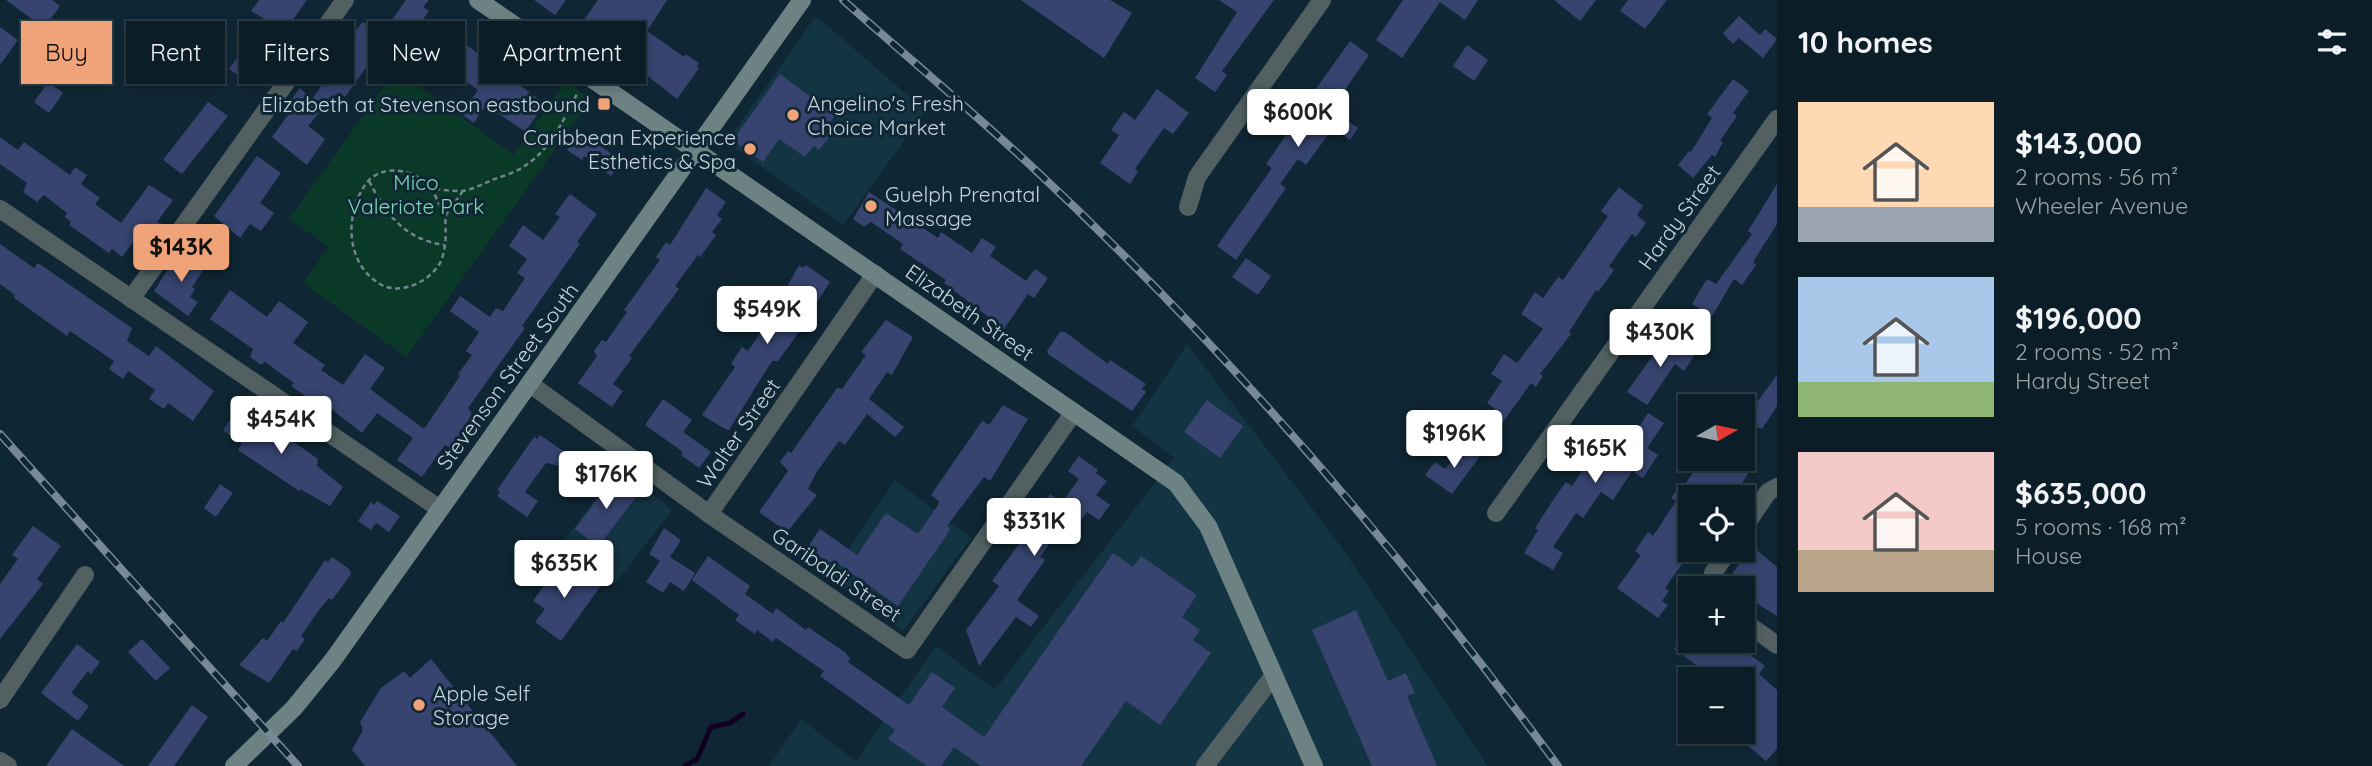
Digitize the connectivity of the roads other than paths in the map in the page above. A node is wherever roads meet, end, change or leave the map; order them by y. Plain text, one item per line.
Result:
1 (345, 0) edge
2 (478, 0) edge
3 (802, 0) edge
4 (1322, 0) edge
5 (1777, 119) edge
6 (697, 150) junction
7 (1188, 207) dead end
8 (0, 209) edge
9 (875, 274) junction
10 (131, 299) junction
11 (530, 384) junction
12 (1074, 412) junction
13 (1777, 487) edge
14 (440, 509) junction
15 (1755, 511) edge
16 (1496, 513) dead end
17 (709, 514) junction
18 (85, 575) dead end
19 (1755, 629) edge
20 (1777, 645) edge
21 (1274, 676) junction
22 (0, 700) edge
23 (0, 761) edge
24 (8, 766) edge
25 (234, 766) edge
26 (1205, 766) edge
27 (1314, 766) edge

1 - 10 street
2 - 6 main road, Elizabeth Street
3 - 6 main road, Stevenson Street South
4 - 7 street
5 - 16 street, Hardy Street
6 - 9 main road, Elizabeth Street
6 - 11 main road, Stevenson Street South
8 - 10 street
9 - 12 main road, Elizabeth Street
9 - 17 street, Walter Street
10 - 14 street
11 - 14 main road, Stevenson Street South
11 - 17 street
12 - 17 street, Garibaldi Street
12 - 21 main road, Elizabeth Street
13 - 15 street
14 - 25 main road, Stevenson Street South
18 - 22 street
19 - 20 street
21 - 26 street
21 - 27 main road, Elizabeth Street
23 - 24 street

